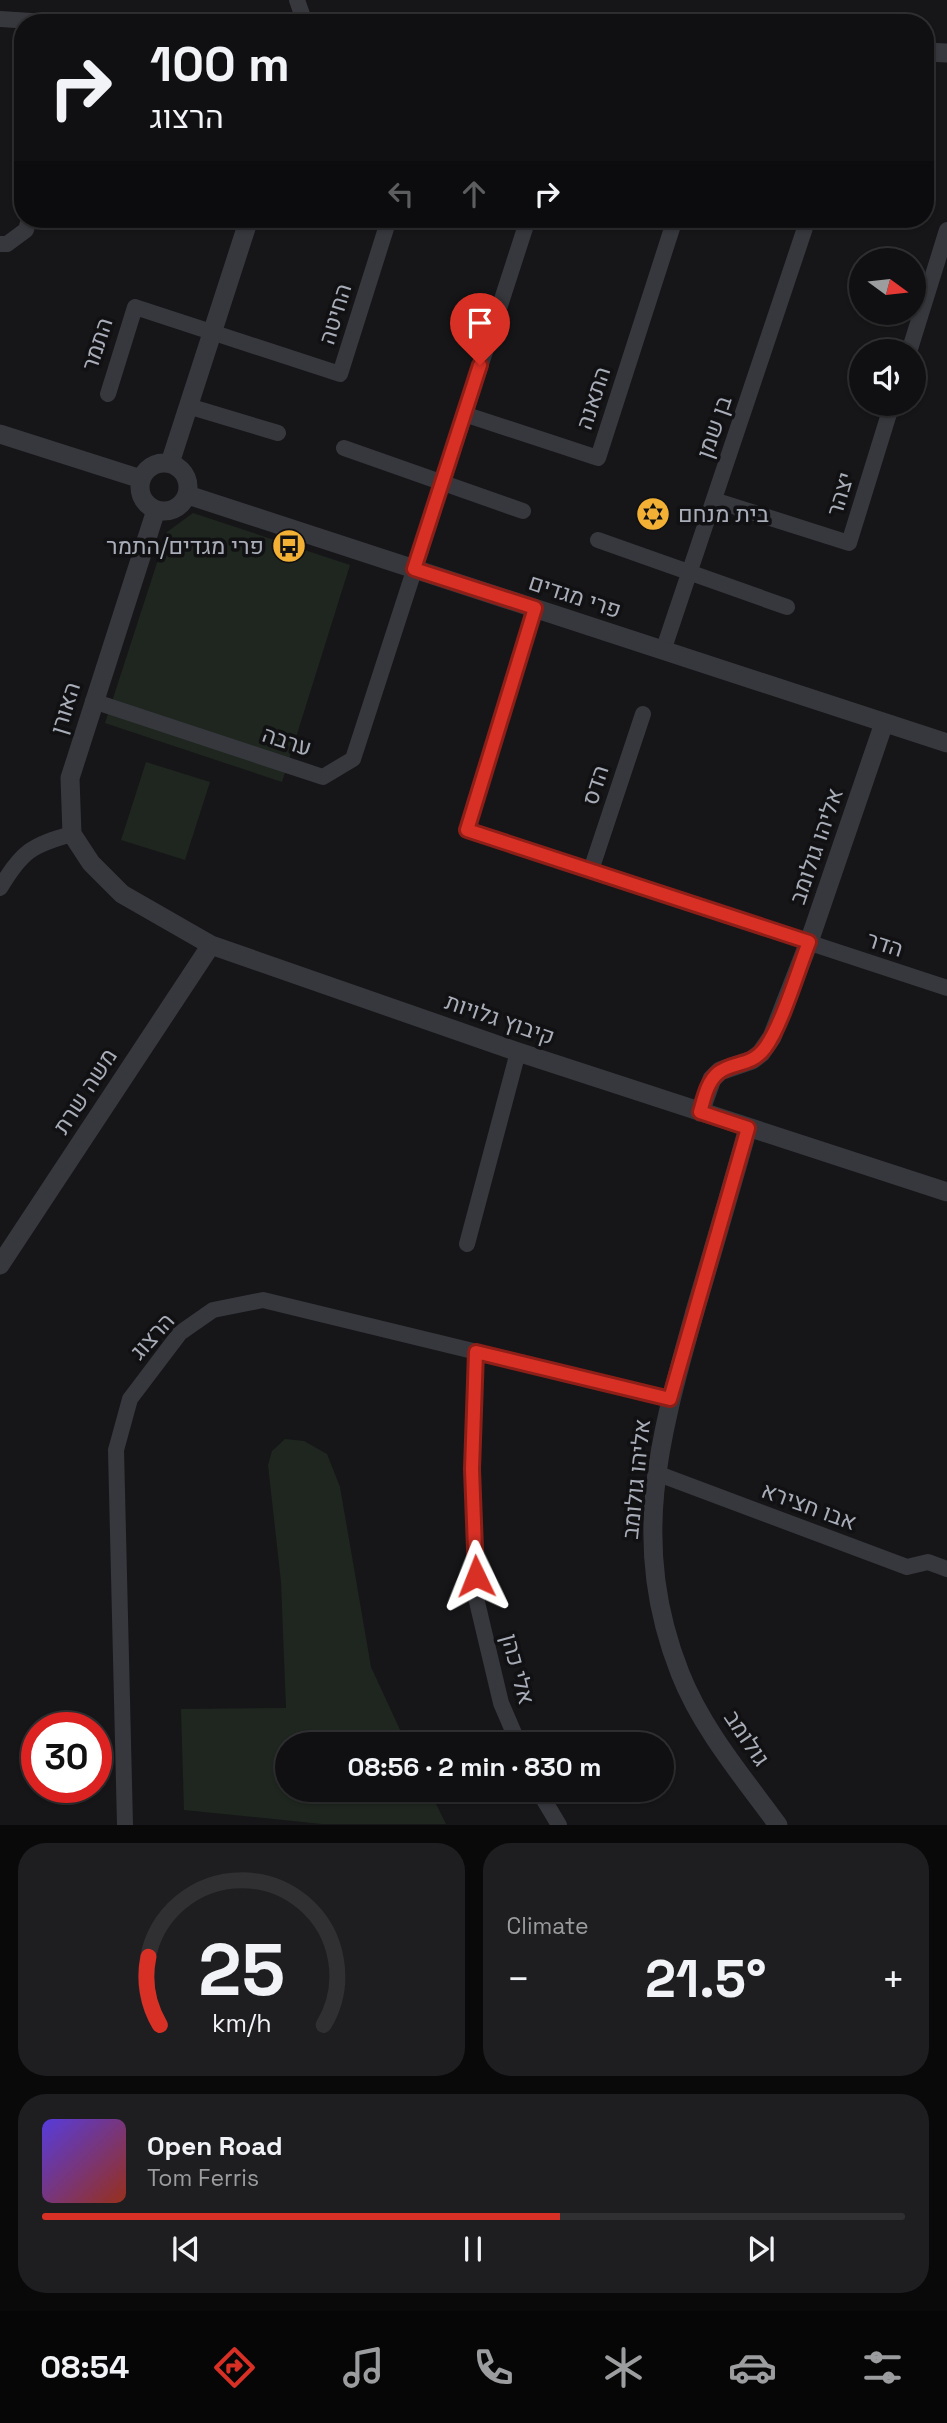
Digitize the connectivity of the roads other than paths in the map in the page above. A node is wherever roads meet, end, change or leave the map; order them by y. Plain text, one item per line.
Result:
1 (27, 228) edge
2 (246, 228) edge
3 (386, 228) edge
4 (525, 228) edge
5 (672, 228) edge
6 (805, 228) edge
7 (947, 230) edge
8 (0, 244) edge
9 (212, 332) junction
10 (913, 339) edge
11 (108, 394) dead end
12 (188, 406) junction
13 (464, 414) junction
14 (888, 416) edge
15 (278, 433) dead end
16 (0, 434) edge
17 (344, 448) dead end
18 (170, 463) junction
19 (141, 480) junction
20 (442, 483) junction
21 (188, 495) junction
22 (714, 500) junction
23 (156, 510) junction
24 (523, 511) dead end
25 (598, 540) dead end
26 (414, 569) junction
27 (689, 572) junction
28 (787, 607) dead end
29 (535, 608) junction
30 (663, 651) junction
31 (93, 701) junction
32 (643, 714) dead end
33 (884, 723) junction
34 (947, 743) edge
35 (72, 834) junction
36 (591, 870) junction
37 (0, 888) edge
38 (809, 942) junction
39 (211, 945) junction
40 (947, 988) edge
41 (518, 1052) junction
42 (700, 1112) junction
43 (748, 1128) junction
44 (947, 1192) edge
45 (467, 1244) dead end
46 (0, 1265) edge
47 (476, 1352) junction
48 (670, 1399) junction
49 (656, 1473) junction
50 (947, 1569) edge
51 (681, 1675) joint
52 (513, 1732) edge
53 (545, 1802) edge
54 (125, 1825) edge
55 (559, 1825) edge
56 (778, 1825) edge

1 - 8 street
2 - 9 street
3 - 9 street, החיטה
4 - 13 street, ערבה
5 - 13 street, התאנה
6 - 22 street, בן שמן
7 - 10 street
9 - 11 street, התמר
9 - 12 street
12 - 15 street
12 - 18 street
13 - 20 street, ערבה
14 - 22 street, יצהר
16 - 19 street
17 - 20 street
18 - 19 street
18 - 21 street
19 - 23 street
20 - 24 street
20 - 26 street, ערבה
21 - 23 street
21 - 26 street, פרי מגדים
22 - 27 street, בן שמן
23 - 31 street, האורן
25 - 27 street
26 - 29 street, פרי מגדים
26 - 31 street, ערבה
27 - 28 street
27 - 30 street, בן שמן
29 - 30 street, פרי מגדים
29 - 36 street
30 - 33 street, פרי מגדים
31 - 35 street, האורן
32 - 36 street, הדס
33 - 34 street, פרי מגדים
33 - 38 street, אליהו גולומב
35 - 37 street
35 - 39 street, קיבוץ גלויות
36 - 38 street
38 - 40 street, הדר
38 - 42 street, אליהו גולומב
39 - 41 street, קיבוץ גלויות
39 - 46 street, משה שרת
41 - 42 street, קיבוץ גלויות
41 - 45 street
42 - 43 street, קיבוץ גלויות
43 - 44 street, קיבוץ גלויות
43 - 48 street, אליהו גולומב
47 - 48 street, הרצוג
47 - 52 street, אלי כהן
47 - 54 street, הרצוג
48 - 49 street, אליהו גולומב
49 - 50 street, אבו חצירא
49 - 51 street, אליהו גולומב
51 - 56 street, גולומב
53 - 55 street

